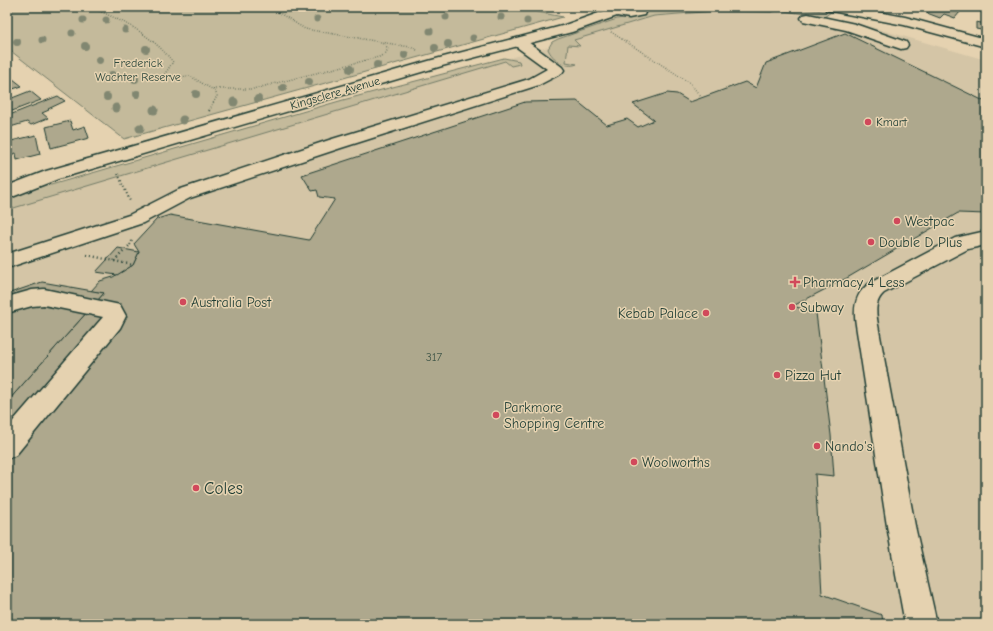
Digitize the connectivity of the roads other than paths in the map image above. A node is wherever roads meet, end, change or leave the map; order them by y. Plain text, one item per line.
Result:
1 (641, 7) edge
2 (831, 7) edge
3 (616, 9) edge
4 (858, 12) junction
5 (808, 18) dead end
6 (838, 25) junction
7 (519, 42) junction
8 (986, 43) edge
9 (901, 45) dead end
10 (986, 51) edge
11 (52, 175) junction
12 (7, 182) edge
13 (7, 193) edge
14 (986, 238) edge
15 (7, 261) edge
16 (7, 305) edge
17 (7, 447) edge
18 (921, 624) edge

1 - 3 main road
2 - 4 main road
3 - 7 main road, Kingsclere Avenue
4 - 6 main road
4 - 8 main road
4 - 10 main road
5 - 6 main road
6 - 9 main road
7 - 11 main road, Kingsclere Avenue
7 - 15 main road
11 - 12 main road, Kingsclere Avenue
11 - 13 main road, Kingsclere Avenue
14 - 18 main road
16 - 17 main road

